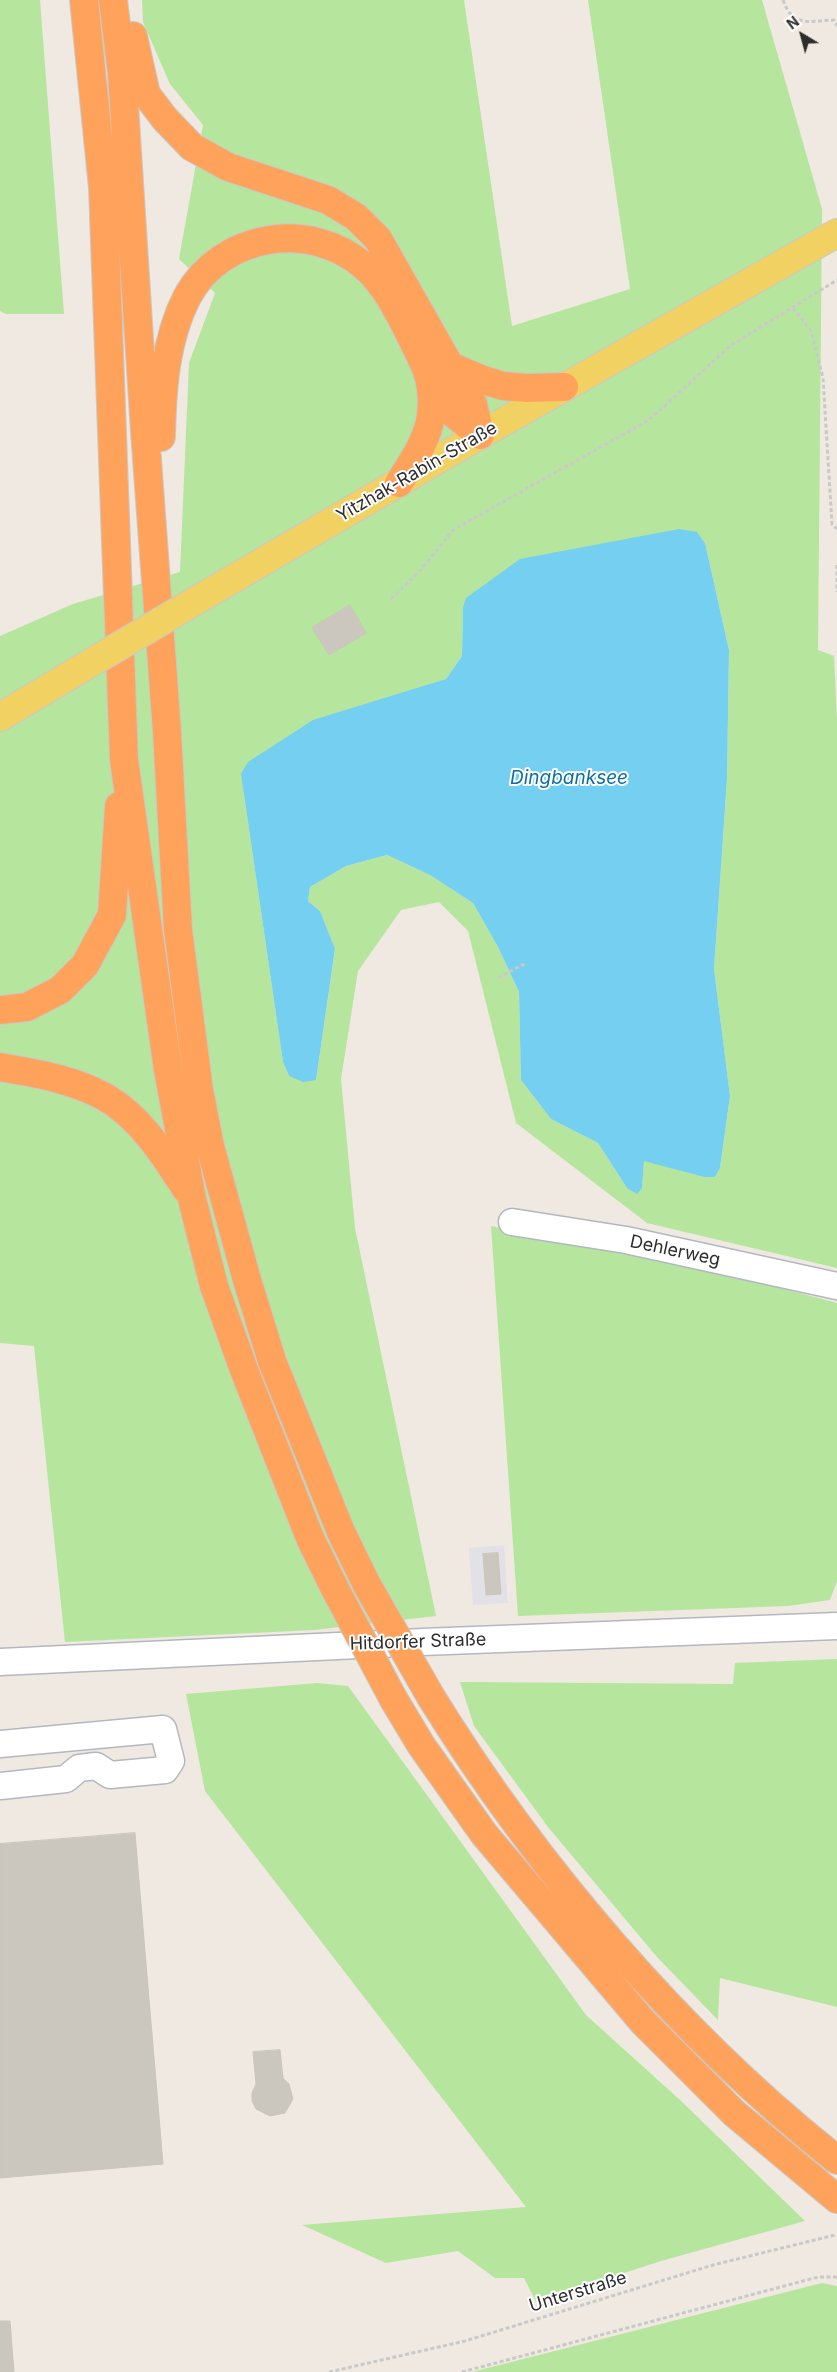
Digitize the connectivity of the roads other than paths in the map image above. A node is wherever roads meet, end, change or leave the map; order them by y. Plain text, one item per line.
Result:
1 (84, 0) edge
2 (113, 0) edge
3 (125, 0) edge
4 (837, 233) edge
5 (440, 371) junction
6 (564, 387) junction
7 (480, 435) junction
8 (399, 483) junction
9 (150, 487) junction
10 (0, 717) edge
11 (124, 760) junction
12 (0, 1010) edge
13 (0, 1067) edge
14 (192, 1199) junction
15 (512, 1222) dead end
16 (837, 1286) edge
17 (837, 1626) edge
18 (0, 1662) edge
19 (0, 1744) edge
20 (0, 1786) edge
21 (837, 2160) edge
22 (837, 2199) edge

1 - 11 highway
2 - 9 highway
3 - 5 highway
4 - 6 main road, Yitzhak-Rabin-Straße
5 - 6 highway
5 - 7 highway
5 - 8 highway
5 - 9 highway
6 - 7 main road, Yitzhak-Rabin-Straße
7 - 8 main road, Yitzhak-Rabin-Straße
8 - 10 main road, Yitzhak-Rabin-Straße, bridge
9 - 21 highway, bridge
11 - 12 highway
11 - 14 highway
13 - 14 highway
14 - 22 highway, bridge
15 - 16 street, Dehlerweg
17 - 18 street, Hitdorfer Straße
19 - 20 street

